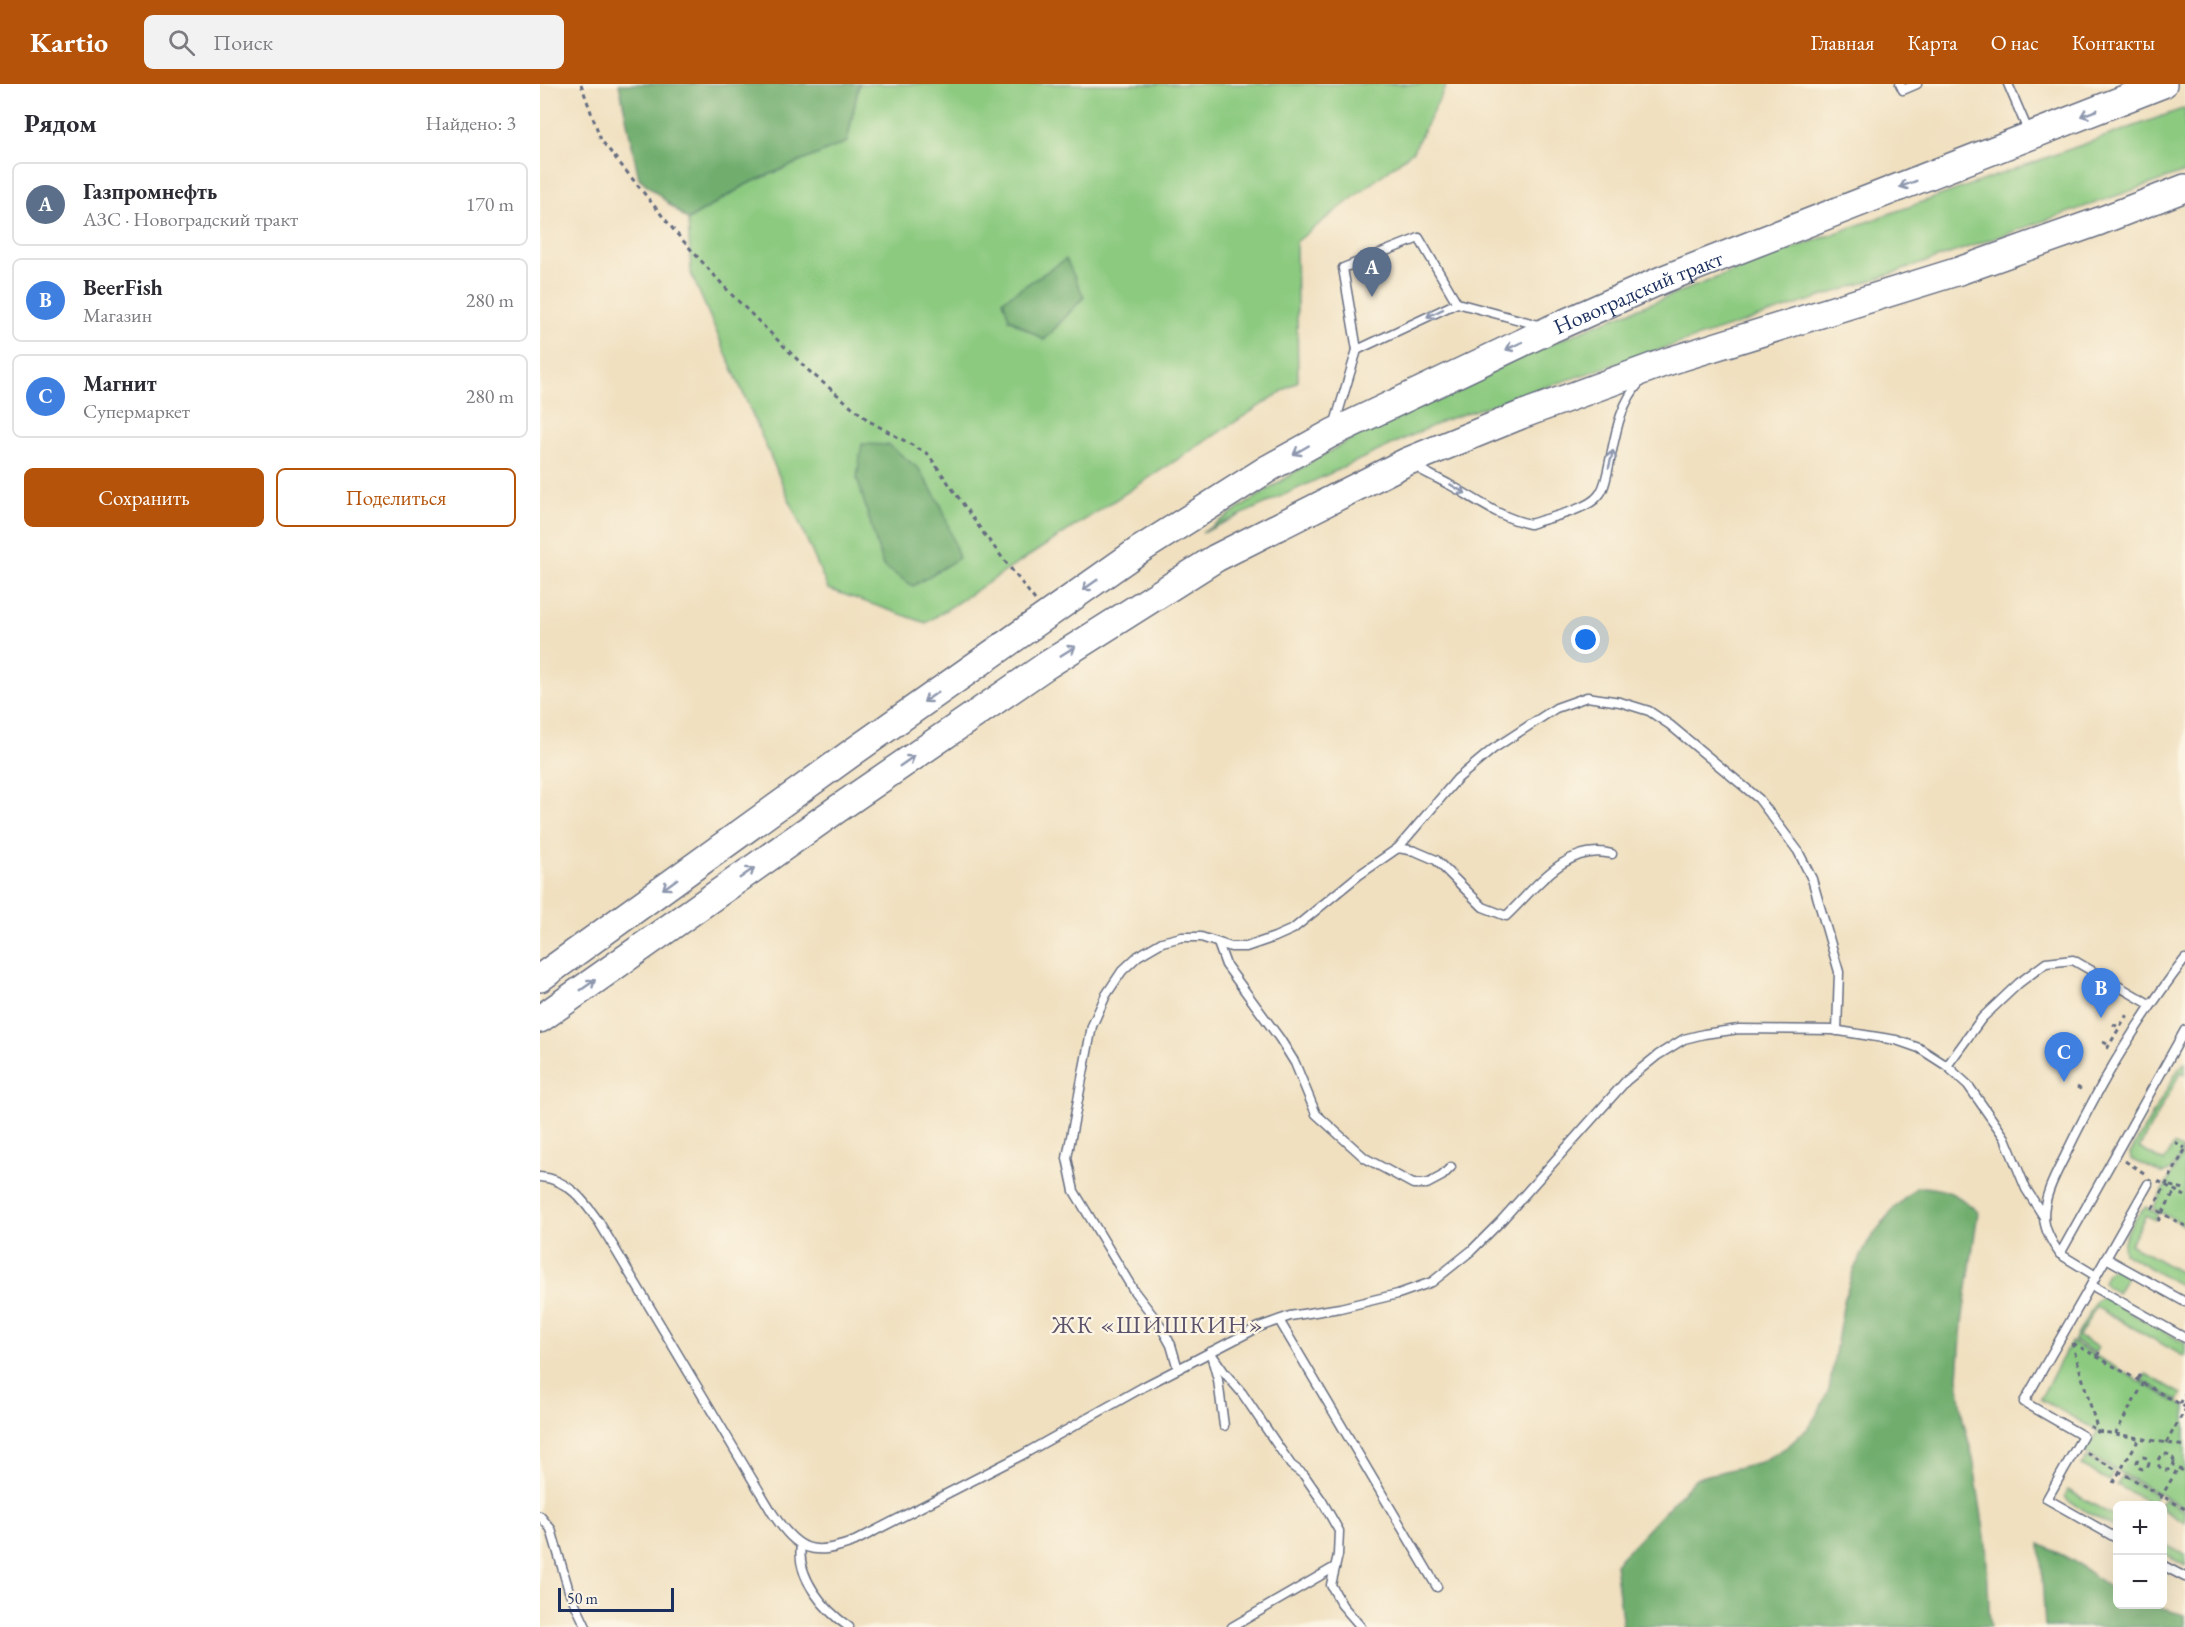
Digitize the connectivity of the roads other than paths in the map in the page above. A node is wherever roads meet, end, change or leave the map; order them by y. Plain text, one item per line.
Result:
1 (1900, 84) edge
2 (1917, 84) edge
3 (2008, 84) edge
4 (2163, 84) edge
5 (2030, 136) junction
6 (2185, 188) edge
7 (1457, 303) junction
8 (1551, 329) junction
9 (1357, 350) junction
10 (1666, 362) junction
11 (1332, 433) junction
12 (1406, 462) junction
13 (1398, 848) junction
14 (1612, 854) dead end
15 (1218, 943) junction
16 (2185, 959) edge
17 (540, 978) edge
18 (2151, 1005) junction
19 (540, 1019) edge
20 (2185, 1030) edge
21 (1837, 1031) junction
22 (2183, 1040) edge
23 (1947, 1066) junction
24 (1451, 1167) dead end
25 (540, 1177) edge
26 (2148, 1184) dead end
27 (2044, 1217) junction
28 (2060, 1254) junction
29 (2106, 1258) junction
30 (2096, 1276) junction
31 (2091, 1285) junction
32 (2185, 1302) edge
33 (1279, 1320) junction
34 (2185, 1338) edge
35 (1210, 1352) junction
36 (1178, 1369) junction
37 (1224, 1426) dead end
38 (540, 1516) edge
39 (2113, 1536) edge
40 (801, 1545) junction
41 (1335, 1567) junction
42 (2167, 1567) edge
43 (2185, 1577) edge
44 (1437, 1587) dead end
45 (838, 1624) edge
46 (586, 1627) edge
47 (849, 1627) edge
48 (1232, 1627) edge
49 (1360, 1627) edge

1 - 2 lane
3 - 5 lane
4 -> 5 main road, Новоградский тракт
5 -> 8 main road, Новоградский тракт
6 - 10 main road
7 - 8 lane
7 -> 9 lane
7 - 9 lane
8 -> 11 main road, Новоградский тракт
9 - 11 lane
10 - 12 main road
12 -> 10 lane
11 -> 17 main road, Новоградский тракт
19 -> 12 main road
13 - 14 lane
13 - 15 lane
13 - 21 lane
15 - 24 lane
15 - 36 lane
16 - 18 lane
18 - 23 lane
18 - 27 lane
20 - 22 lane
21 - 23 lane
21 - 33 lane
22 - 28 lane
23 - 27 lane
25 - 40 lane
26 - 29 lane
27 - 28 lane
28 - 30 lane
29 - 30 lane
29 - 32 lane
30 - 31 lane
31 - 34 lane
31 - 39 lane
33 - 35 lane
33 - 44 lane
35 - 36 lane
35 - 37 lane
35 - 41 lane
36 - 40 lane
38 - 46 lane
40 - 45 lane
41 - 48 lane
41 - 49 lane
42 - 43 lane
45 - 47 lane

